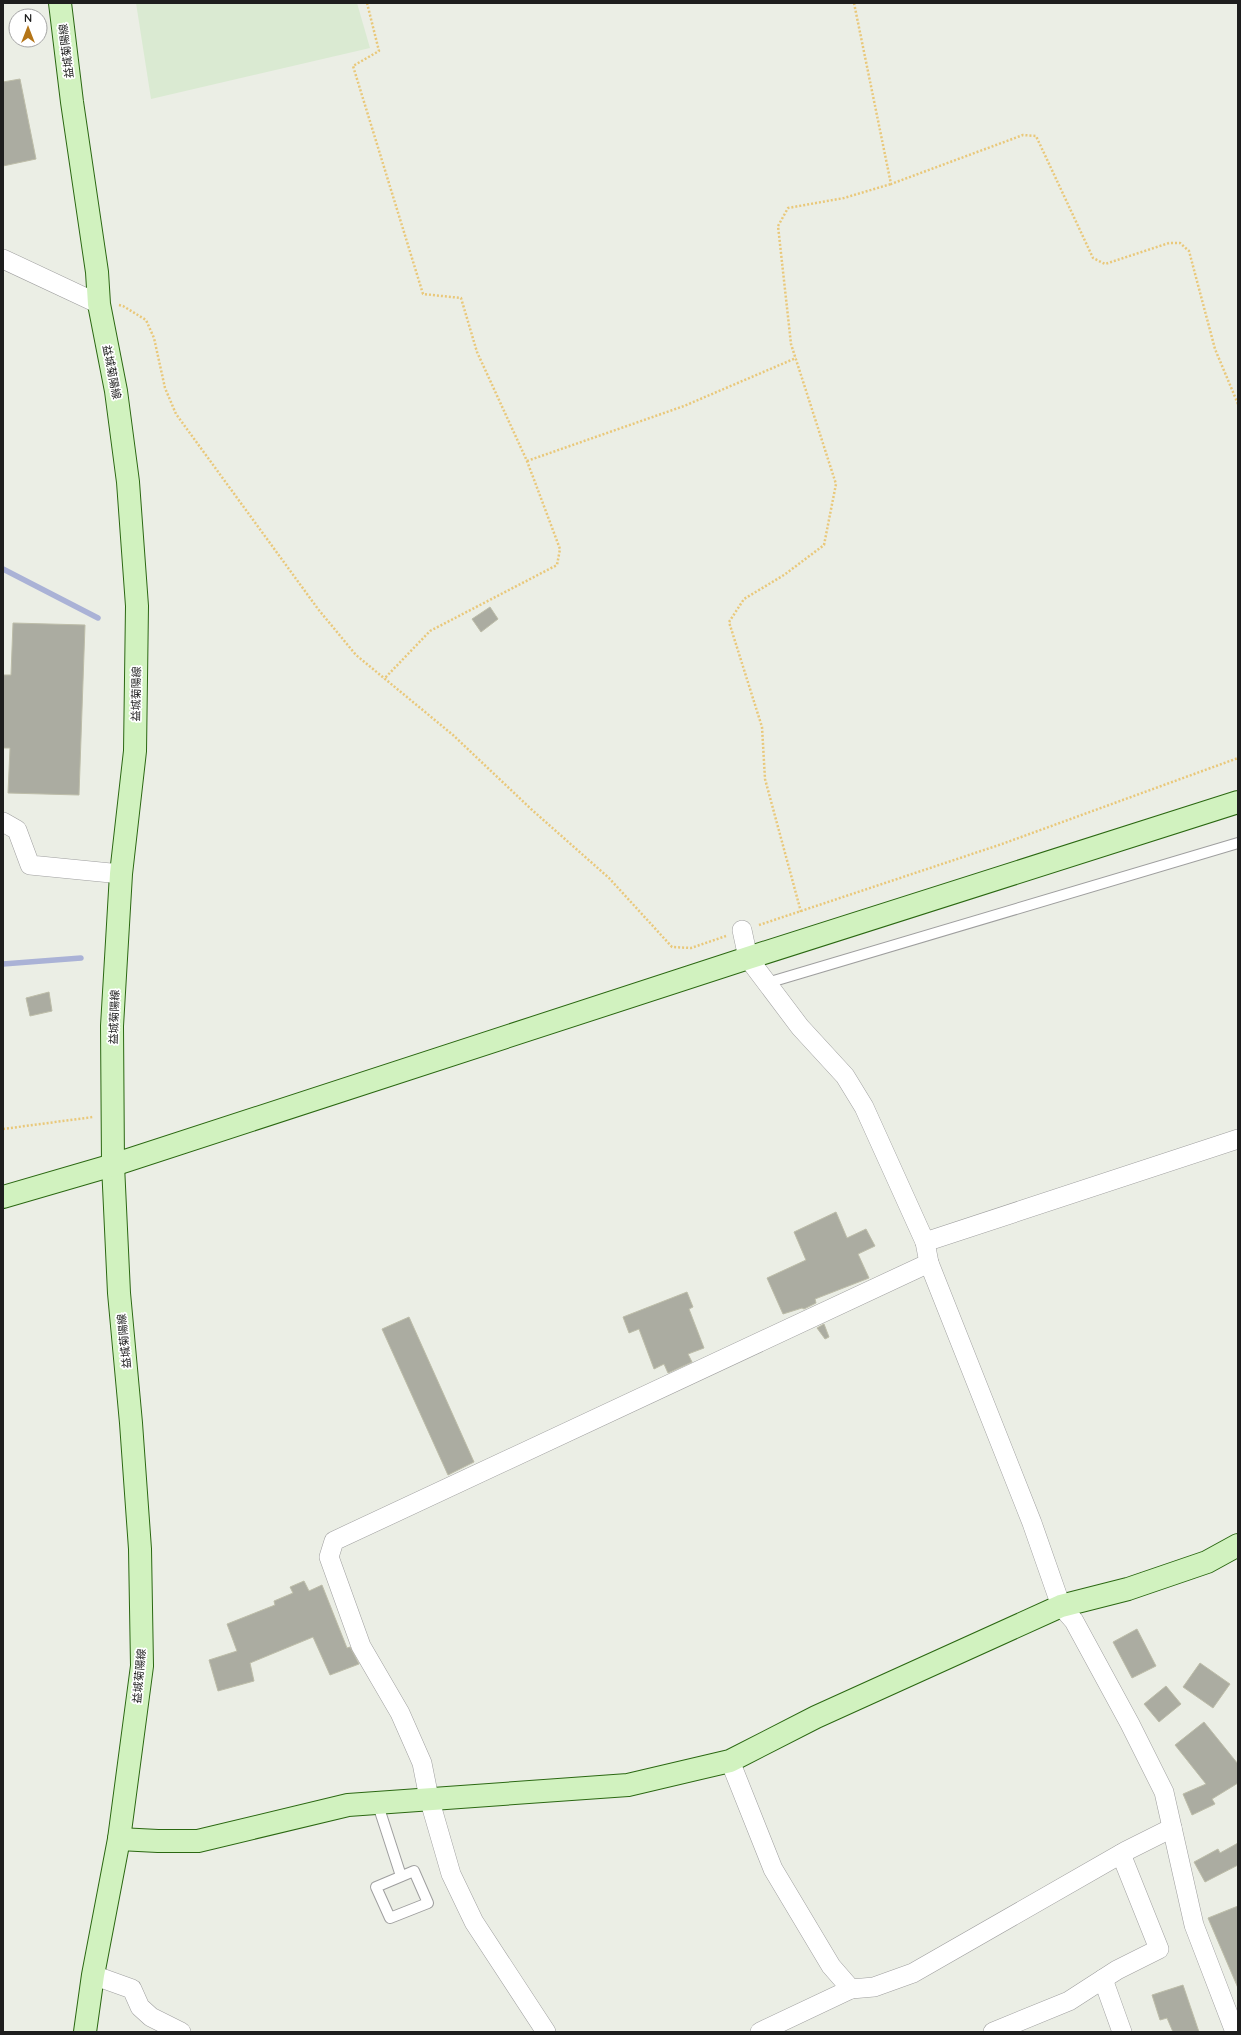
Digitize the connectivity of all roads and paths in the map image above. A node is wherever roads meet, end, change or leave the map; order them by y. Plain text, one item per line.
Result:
1 (60, 3) edge
2 (366, 3) edge
3 (854, 3) edge
4 (891, 184) junction
5 (3, 259) edge
6 (98, 304) junction
7 (796, 358) junction
8 (1238, 404) edge
9 (527, 461) junction
10 (384, 679) junction
11 (1238, 758) edge
12 (1238, 802) edge
13 (3, 822) edge
14 (1238, 843) edge
15 (121, 874) junction
16 (801, 912) junction
17 (742, 930) junction
18 (748, 958) junction
19 (767, 983) junction
20 (113, 1115) junction
21 (3, 1129) edge
22 (1238, 1139) edge
23 (113, 1165) junction
24 (3, 1197) edge
25 (925, 1242) junction
26 (929, 1263) junction
27 (1238, 1544) edge
28 (1061, 1606) junction
29 (730, 1761) junction
30 (429, 1798) junction
31 (377, 1802) junction
32 (1172, 1828) junction
33 (119, 1838) junction
34 (1121, 1854) junction
35 (401, 1876) junction
36 (93, 1975) junction
37 (1103, 1979) junction
38 (851, 1988) junction
39 (85, 2032) edge
40 (181, 2032) edge
41 (546, 2032) edge
42 (760, 2032) edge
43 (993, 2032) edge
44 (1122, 2032) edge
45 (1235, 2032) edge

1 - 6 street, 益城菊陽線
2 - 9 path
3 - 4 path
4 - 7 path
4 - 8 path
5 - 6 street
6 - 10 path
6 - 15 street, 益城菊陽線
7 - 9 path
7 - 16 path
9 - 10 path
10 - 17 path
11 - 16 path
12 - 18 street
13 - 15 street
14 - 19 lane
15 - 20 street, 益城菊陽線
16 - 17 path
17 - 18 street
18 - 19 street
18 - 23 street
19 - 25 street
20 - 21 path
20 - 23 street, 益城菊陽線
22 - 25 street
23 - 24 street
23 - 33 street, 益城菊陽線
25 - 26 street
26 - 28 street
26 - 30 street
27 - 28 street
28 - 29 street
28 - 32 street
29 - 30 street
29 - 38 street
30 - 31 street
30 - 41 street
31 - 33 street
31 - 35 lane
32 - 34 street
32 - 45 street
33 - 36 street, 益城菊陽線
34 - 37 street
34 - 38 street
35 - 35 lane
36 - 39 street, 益城菊陽線
36 - 40 street
37 - 43 street
37 - 44 street
38 - 42 street

